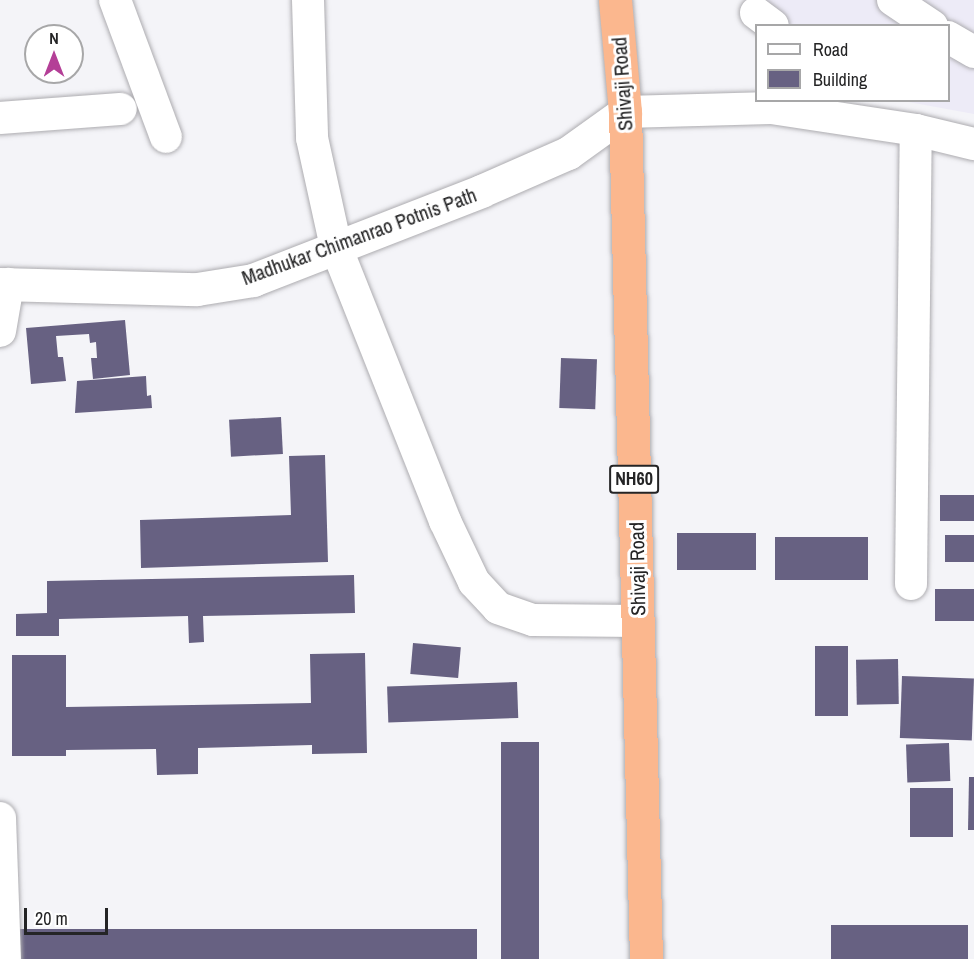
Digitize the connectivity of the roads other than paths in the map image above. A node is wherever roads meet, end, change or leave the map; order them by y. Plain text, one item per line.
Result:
1 (114, 0) edge
2 (308, 0) edge
3 (615, 0) edge
4 (893, 0) edge
5 (929, 24) edge
6 (950, 38) edge
7 (974, 52) edge
8 (121, 109) dead end
9 (625, 112) junction
10 (867, 112) edge
11 (0, 118) edge
12 (916, 130) junction
13 (165, 137) dead end
14 (974, 144) edge
15 (336, 247) junction
16 (4, 284) edge
17 (0, 331) edge
18 (911, 584) dead end
19 (638, 621) junction
20 (0, 818) edge
21 (5, 959) edge
22 (646, 959) edge

1 - 13 street
2 - 15 street
3 - 9 highway, Shivaji Road / NH60
4 - 5 street
6 - 7 street
8 - 11 street
9 - 10 street
9 - 15 street, Madhukar Chimanrao Potnis Path
9 - 19 highway, Shivaji Road / NH60
10 - 12 street
12 - 14 street
12 - 18 street
15 - 16 street, Madhukar Chimanrao Potnis Path
15 - 19 street
16 - 17 street
19 - 22 highway, Shivaji Road / NH60
20 - 21 street

